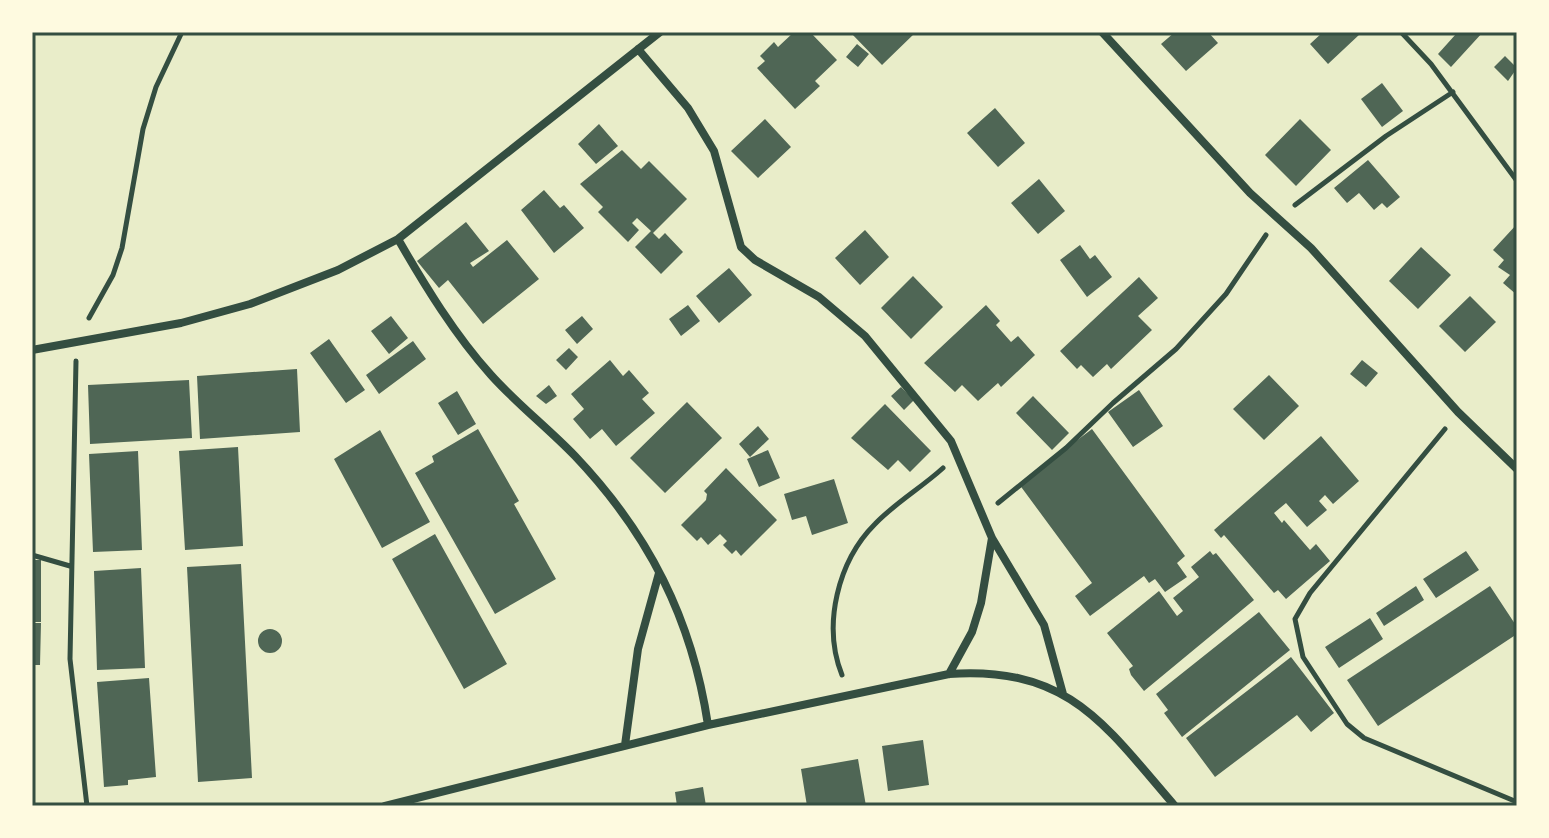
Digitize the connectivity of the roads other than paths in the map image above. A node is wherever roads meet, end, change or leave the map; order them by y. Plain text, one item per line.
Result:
1 (660, 32) edge
2 (1102, 32) edge
3 (638, 49) junction
4 (398, 239) junction
5 (32, 350) edge
6 (1517, 469) edge
7 (992, 538) junction
8 (659, 572) junction
9 (949, 674) junction
10 (1063, 694) junction
11 (708, 725) junction
12 (625, 745) junction
13 (385, 806) edge
14 (1175, 806) edge

1 - 3 street
2 - 6 street
3 - 4 street
3 - 7 street
4 - 5 street
4 - 8 street
7 - 9 street
7 - 10 street
8 - 11 street
8 - 12 street
9 - 10 street
9 - 11 street
10 - 14 street
11 - 12 street
12 - 13 street

